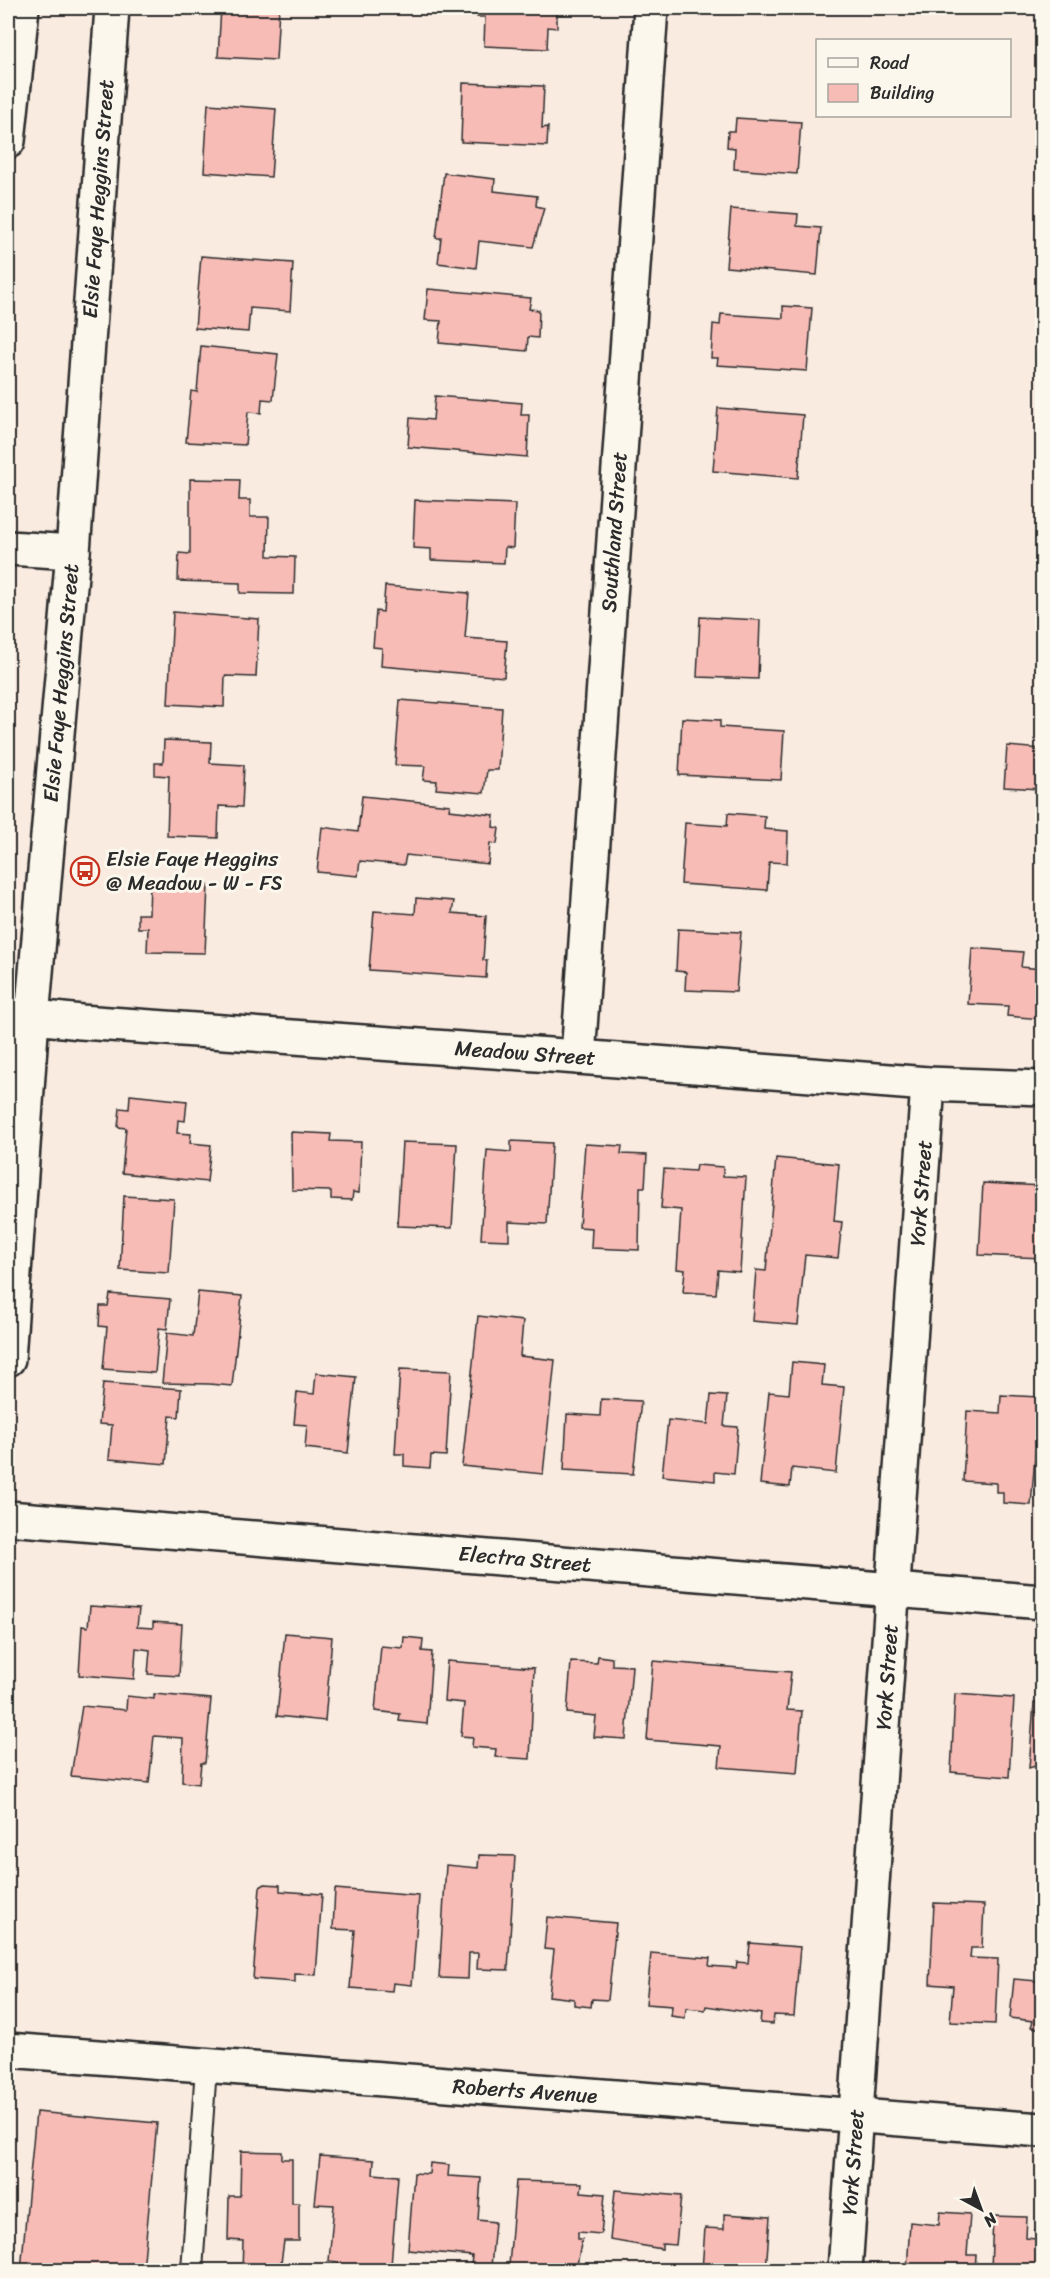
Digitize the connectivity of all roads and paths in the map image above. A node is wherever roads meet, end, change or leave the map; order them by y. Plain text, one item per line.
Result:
1 (22, 8) edge
2 (112, 8) edge
3 (651, 8) edge
4 (8, 141) edge
5 (8, 548) edge
6 (73, 552) junction
7 (20, 1016) edge
8 (578, 1057) junction
9 (928, 1084) junction
10 (1042, 1088) edge
11 (8, 1359) edge
12 (8, 1518) edge
13 (893, 1590) junction
14 (1042, 1602) edge
15 (8, 2050) edge
16 (206, 2067) junction
17 (856, 2116) junction
18 (1042, 2130) edge
19 (192, 2271) edge
20 (845, 2271) edge

1 - 4 street
2 - 6 street, Elsie Faye Heggins Street
3 - 8 street, Southland Street
5 - 6 street
6 - 7 street, Elsie Faye Heggins Street
7 - 8 street, Meadow Street
7 - 11 street, Elsie Faye Heggins Street
8 - 9 street, Meadow Street
9 - 10 street, Meadow Street
9 - 13 street, York Street
12 - 13 street, Electra Street
13 - 14 street, Electra Street
13 - 17 street, York Street
15 - 16 street, Roberts Avenue
16 - 17 street, Roberts Avenue
16 - 19 lane
17 - 18 street, Roberts Avenue
17 - 20 street, York Street

